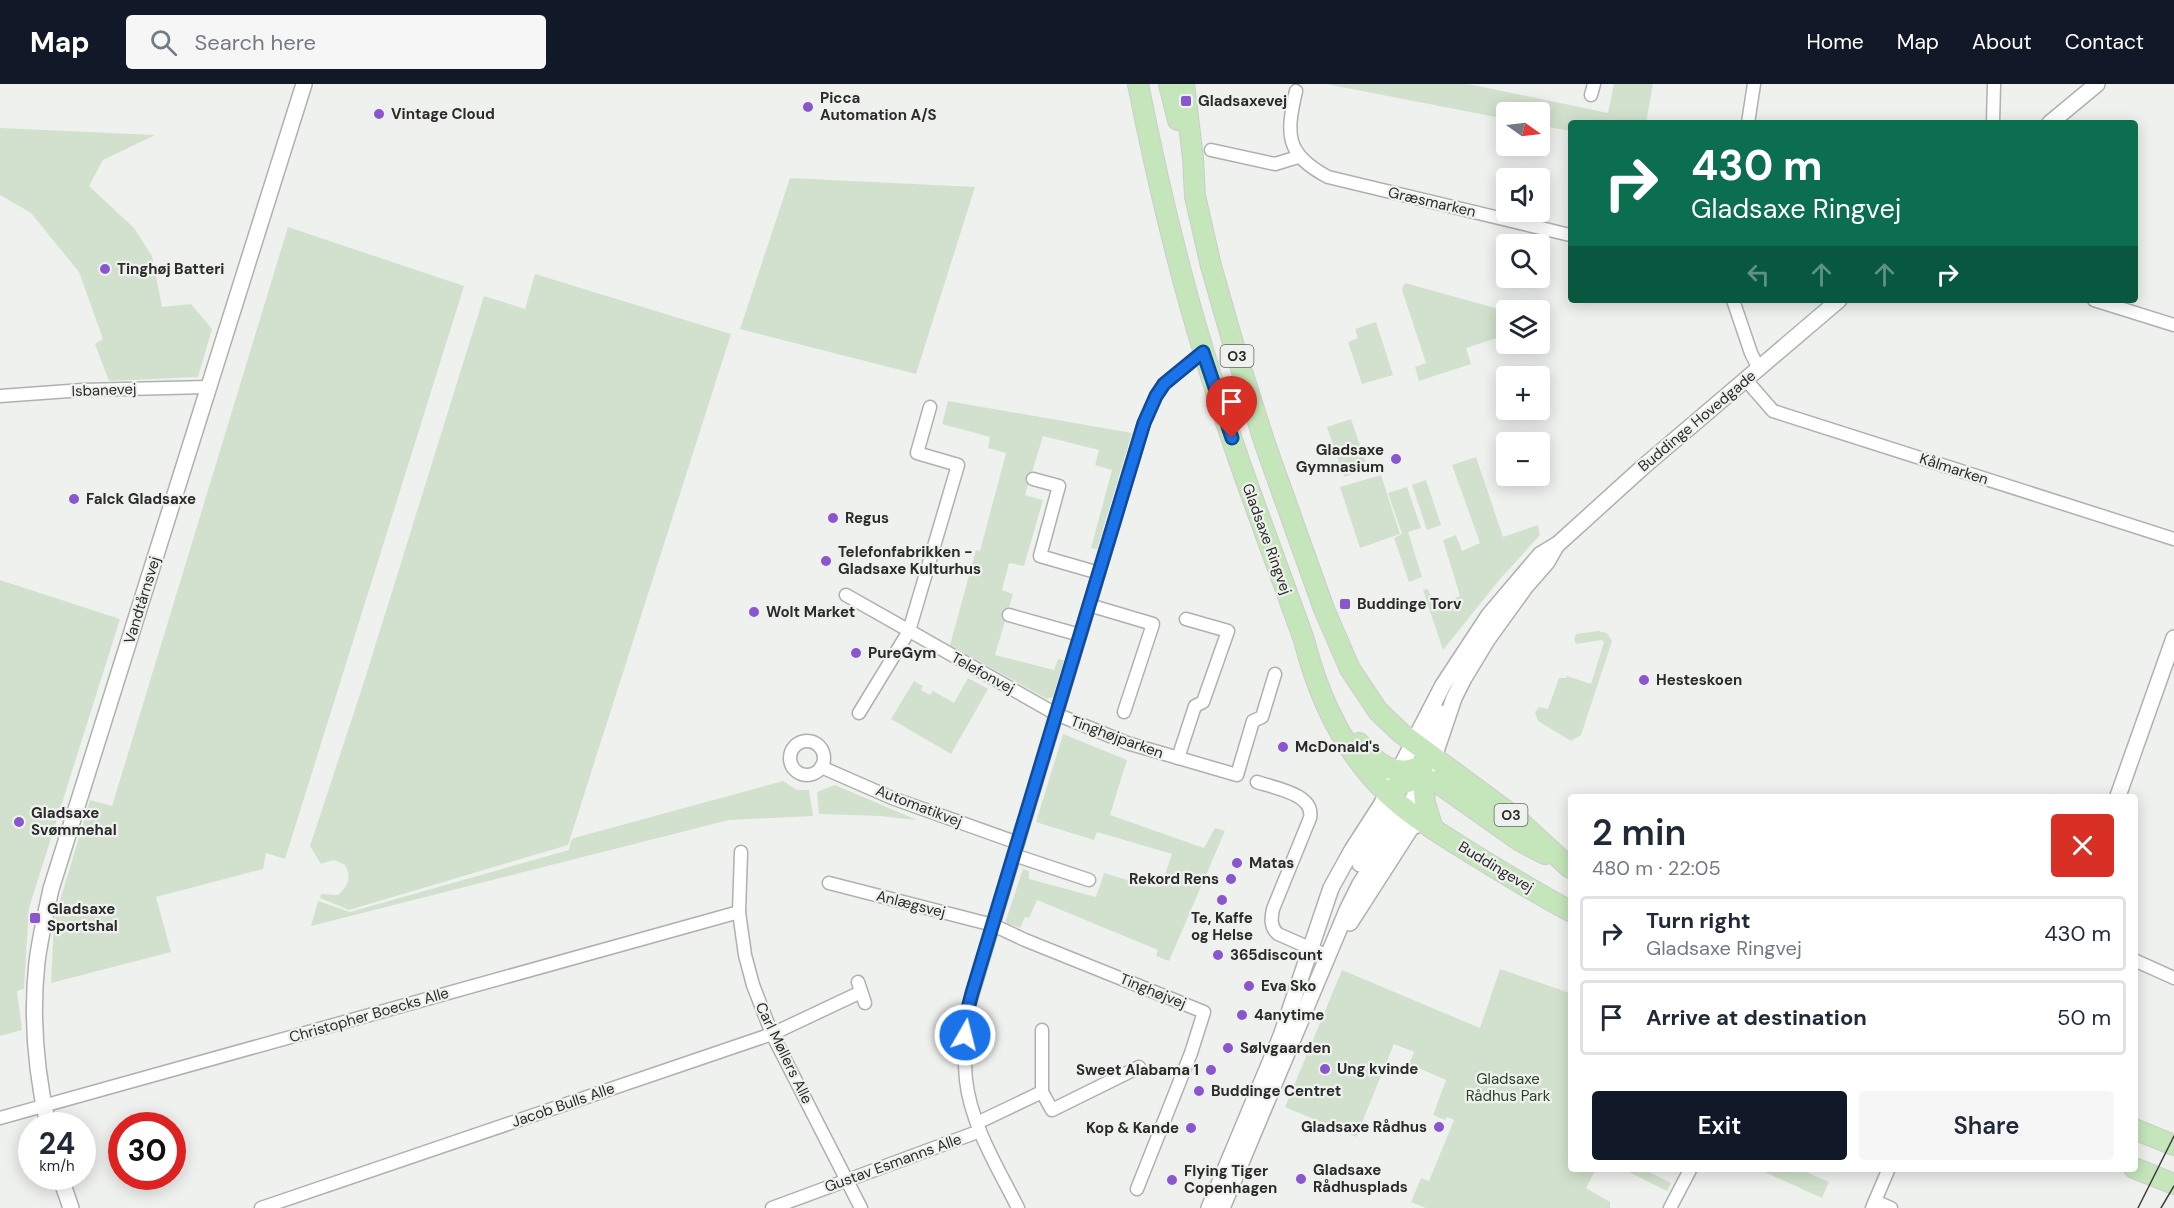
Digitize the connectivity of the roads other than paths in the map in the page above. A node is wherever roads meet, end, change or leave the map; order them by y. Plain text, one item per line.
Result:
1 (304, 84) edge
2 (1138, 84) edge
3 (1169, 84) edge
4 (1184, 84) edge
5 (1754, 84) edge
6 (1994, 84) edge
7 (2097, 84) edge
8 (1296, 91) dead end
9 (1748, 120) edge
10 (1993, 120) edge
11 (2054, 120) edge
12 (1202, 154) junction
13 (1298, 157) junction
14 (1568, 235) edge
15 (1734, 303) edge
16 (1836, 303) edge
17 (2104, 303) edge
18 (2174, 325) edge
19 (1203, 352) junction
20 (1759, 369) junction
21 (1746, 380) junction
22 (208, 387) junction
23 (0, 396) edge
24 (930, 407) dead end
25 (1033, 479) dead end
26 (2174, 539) edge
27 (1558, 544) junction
28 (1099, 573) junction
29 (846, 595) dead end
30 (1089, 605) junction
31 (1009, 615) dead end
32 (1186, 619) dead end
33 (909, 631) junction
34 (1080, 635) junction
35 (2174, 638) edge
36 (1312, 671) junction
37 (1275, 674) dead end
38 (1124, 712) dead end
39 (859, 713) dead end
40 (1056, 714) junction
41 (1178, 758) junction
42 (1414, 761) junction
43 (821, 767) dead end
44 (1257, 782) dead end
45 (2119, 794) edge
46 (1410, 812) junction
47 (1018, 843) junction
48 (741, 852) dead end
49 (1014, 855) junction
50 (1568, 866) edge
51 (1089, 880) dead end
52 (829, 883) dead end
53 (1568, 910) edge
54 (739, 912) junction
55 (993, 925) junction
56 (1310, 948) junction
57 (1329, 956) junction
58 (2138, 962) edge
59 (2174, 978) edge
60 (862, 992) dead end
61 (1042, 1030) dead end
62 (772, 1034) junction
63 (1138, 1067) dead end
64 (1042, 1092) junction
65 (44, 1106) junction
66 (45, 1112) edge
67 (0, 1118) edge
68 (979, 1127) junction
69 (2138, 1131) edge
70 (2174, 1145) edge
71 (2138, 1170) edge
72 (1689, 1172) edge
73 (1887, 1172) edge
74 (848, 1180) junction
75 (2174, 1184) edge
76 (65, 1190) edge
77 (1137, 1190) dead end
78 (1874, 1204) edge
79 (71, 1208) edge
80 (261, 1208) edge
81 (772, 1208) edge
82 (861, 1208) edge
83 (1018, 1208) edge
84 (1209, 1208) edge
85 (1222, 1208) edge
86 (1670, 1208) edge
87 (1891, 1208) edge

1 - 22 street, Vandtårnsvej
2 - 19 main road, Gladsaxe Ringvej / O3
3 - 12 main road
4 - 12 main road, Gladsaxe Ringvej / O3
5 - 9 street
6 - 10 street
7 - 11 street
8 - 13 street
12 - 13 street
12 - 42 main road, Gladsaxe Ringvej / O3
13 - 14 street, Græsmarken
15 - 20 street
16 - 20 street, Buddinge Hovedgade
17 - 18 street
19 - 28 street
19 - 36 main road, Gladsaxe Ringvej / O3
20 - 21 street, Buddinge Hovedgade
21 - 26 street, Kålmarken
21 - 27 street, Buddinge Hovedgade
22 - 23 street, Isbanevej
22 - 65 street, Vandtårnsvej
24 - 33 street
25 - 28 street
27 - 42 street, Buddinge Hovedgade
27 - 42 street, Buddinge Hovedgade
28 - 30 street
29 - 33 street, Telefonvej
30 - 34 street
30 - 38 street
31 - 34 street
32 - 41 street, Tinghøjparken
33 - 39 street
33 - 40 street, Telefonvej
34 - 40 street
35 - 45 street
36 - 42 main road
36 - 46 main road, Gladsaxe Ringvej / O3
37 - 41 street, Tinghøjparken
40 - 41 street, Tinghøjparken
40 - 47 street
42 - 46 main road
42 - 46 main road
42 - 50 main road, O3
43 - 47 street, Automatikvej
44 - 56 street
46 - 53 main road, Buddingevej / O3
46 - 56 street
46 - 57 street
46 - 57 street
47 - 49 street
48 - 54 street, Carl Møllers Alle
49 - 51 street
49 - 55 street
52 - 55 street, Anlægsvej
54 - 62 street, Carl Møllers Alle
54 - 65 street, Christopher Boecks Alle
55 - 68 street
55 - 77 street, Tinghøjvej
56 - 57 street
56 - 84 street
57 - 85 street
58 - 59 street
60 - 62 street, Jacob Bulls Alle
61 - 64 street
62 - 74 street, Carl Møllers Alle
62 - 80 street, Jacob Bulls Alle
63 - 64 street
64 - 68 street
65 - 66 street, Vandtårnsvej
65 - 67 street, Christopher Boecks Alle
68 - 74 street, Gustav Esmanns Alle
68 - 83 street
69 - 70 main road
71 - 75 main road
72 - 86 street
73 - 78 street
74 - 81 street, Gustav Esmanns Alle
74 - 82 street, Carl Møllers Alle
76 - 79 street
78 - 87 street

